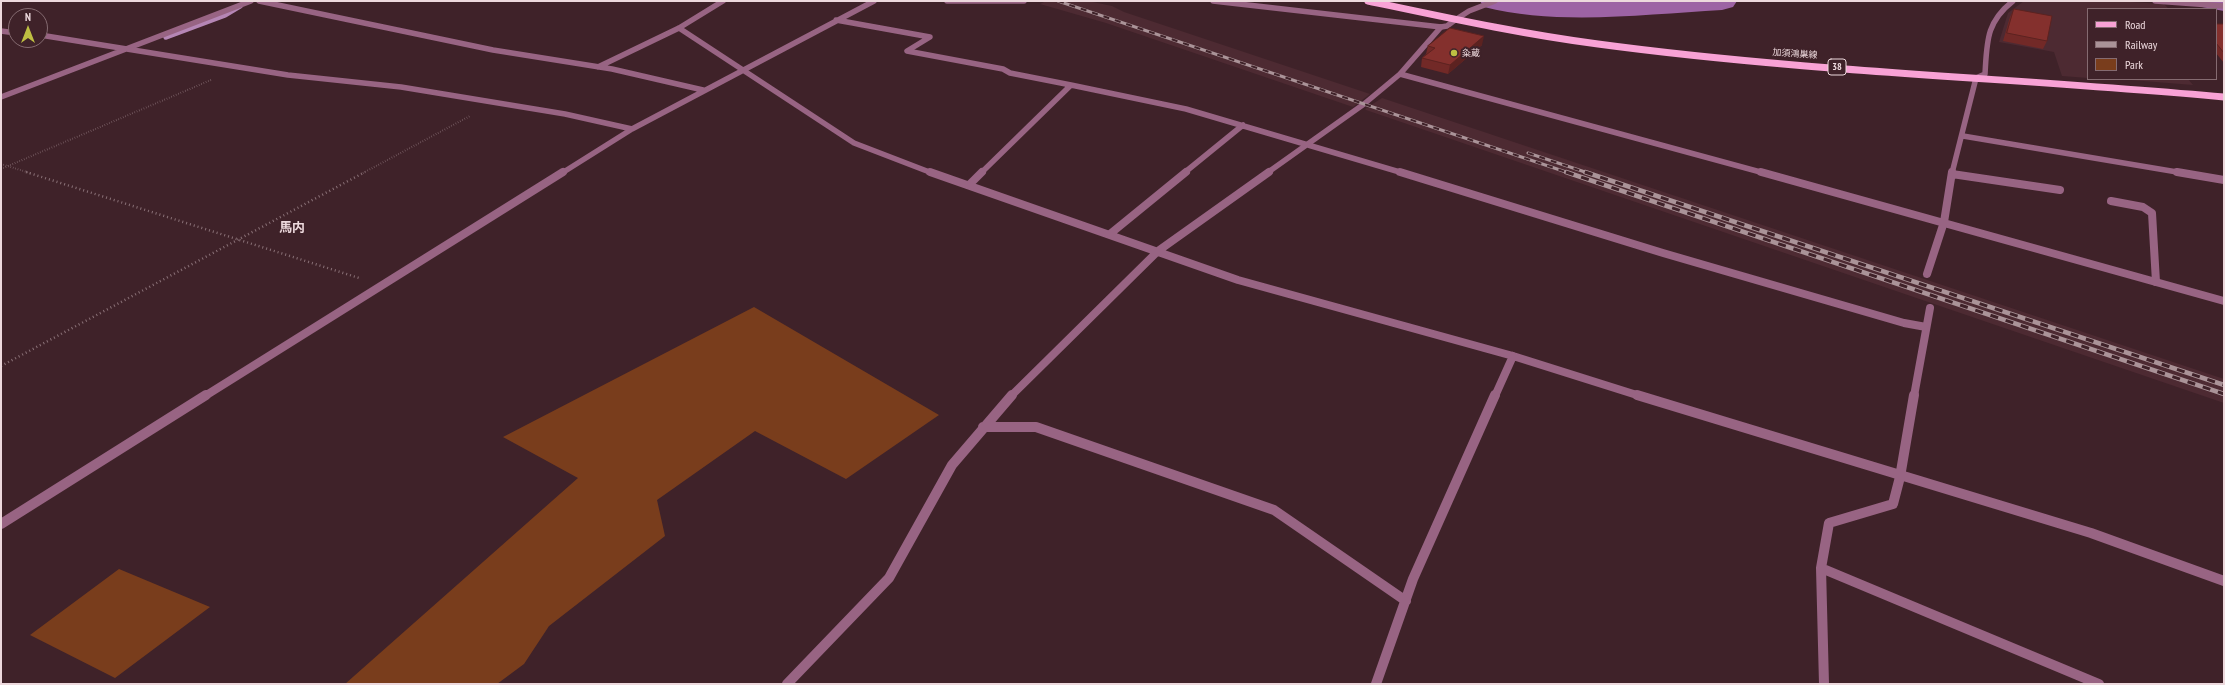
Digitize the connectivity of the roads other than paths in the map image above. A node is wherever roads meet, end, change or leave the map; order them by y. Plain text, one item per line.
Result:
1 (251, 1) edge
2 (259, 1) edge
3 (723, 1) edge
4 (874, 1) edge
5 (947, 1) edge
6 (1024, 1) edge
7 (1213, 1) edge
8 (1368, 1) edge
9 (1495, 1) edge
10 (2013, 1) edge
11 (2155, 1) edge
12 (2224, 6) edge
13 (836, 20) junction
14 (1455, 20) junction
15 (1441, 27) junction
16 (679, 28) junction
17 (48, 36) edge
18 (127, 48) junction
19 (598, 67) junction
20 (742, 70) junction
21 (1400, 74) junction
22 (1976, 78) junction
23 (1071, 85) junction
24 (704, 90) junction
25 (1, 97) edge
26 (2224, 97) edge
27 (1243, 125) junction
28 (632, 129) junction
29 (1963, 136) junction
30 (1308, 144) junction
31 (1952, 174) junction
32 (2224, 180) edge
33 (969, 185) junction
34 (2060, 190) dead end
35 (2111, 201) dead end
36 (1944, 222) junction
37 (1110, 234) junction
38 (1158, 251) junction
39 (1927, 274) dead end
40 (2156, 282) junction
41 (2224, 301) edge
42 (1930, 308) dead end
43 (1926, 327) junction
44 (1513, 356) junction
45 (983, 427) junction
46 (1900, 477) junction
47 (1, 524) edge
48 (1821, 568) junction
49 (2224, 581) edge
50 (1406, 601) junction
51 (787, 684) edge
52 (1376, 684) edge
53 (1824, 684) edge
54 (2099, 684) edge

1 - 18 street
2 - 19 street
3 - 16 street
4 - 13 street
5 - 6 street
7 - 15 street
8 - 14 main road, 加須鴻巣線 / 38
9 - 14 street
10 - 22 street
11 - 12 street
13 - 20 street
13 - 23 street
14 - 15 street
14 - 22 main road, 加須鴻巣線 / 38
15 - 21 street
16 - 19 street
16 - 20 street
17 - 18 street
18 - 25 street
18 - 28 street
19 - 24 street
20 - 24 street
20 - 33 street
21 - 30 street
21 - 36 street
22 - 26 main road, 加須鴻巣線 / 38
22 - 29 street
23 - 27 street
23 - 33 street
24 - 28 street
27 - 30 street
27 - 37 street
28 - 47 street
29 - 31 street
29 - 32 street
30 - 38 street
30 - 43 street
31 - 34 street
31 - 36 street
33 - 37 street
35 - 40 street
36 - 39 street
36 - 40 street
37 - 38 street
38 - 44 street
38 - 45 street
40 - 41 street
42 - 43 street
43 - 46 street
44 - 46 street
44 - 50 street
45 - 50 street
45 - 51 street
46 - 48 street
46 - 49 street
48 - 53 street
48 - 54 street
50 - 52 street

